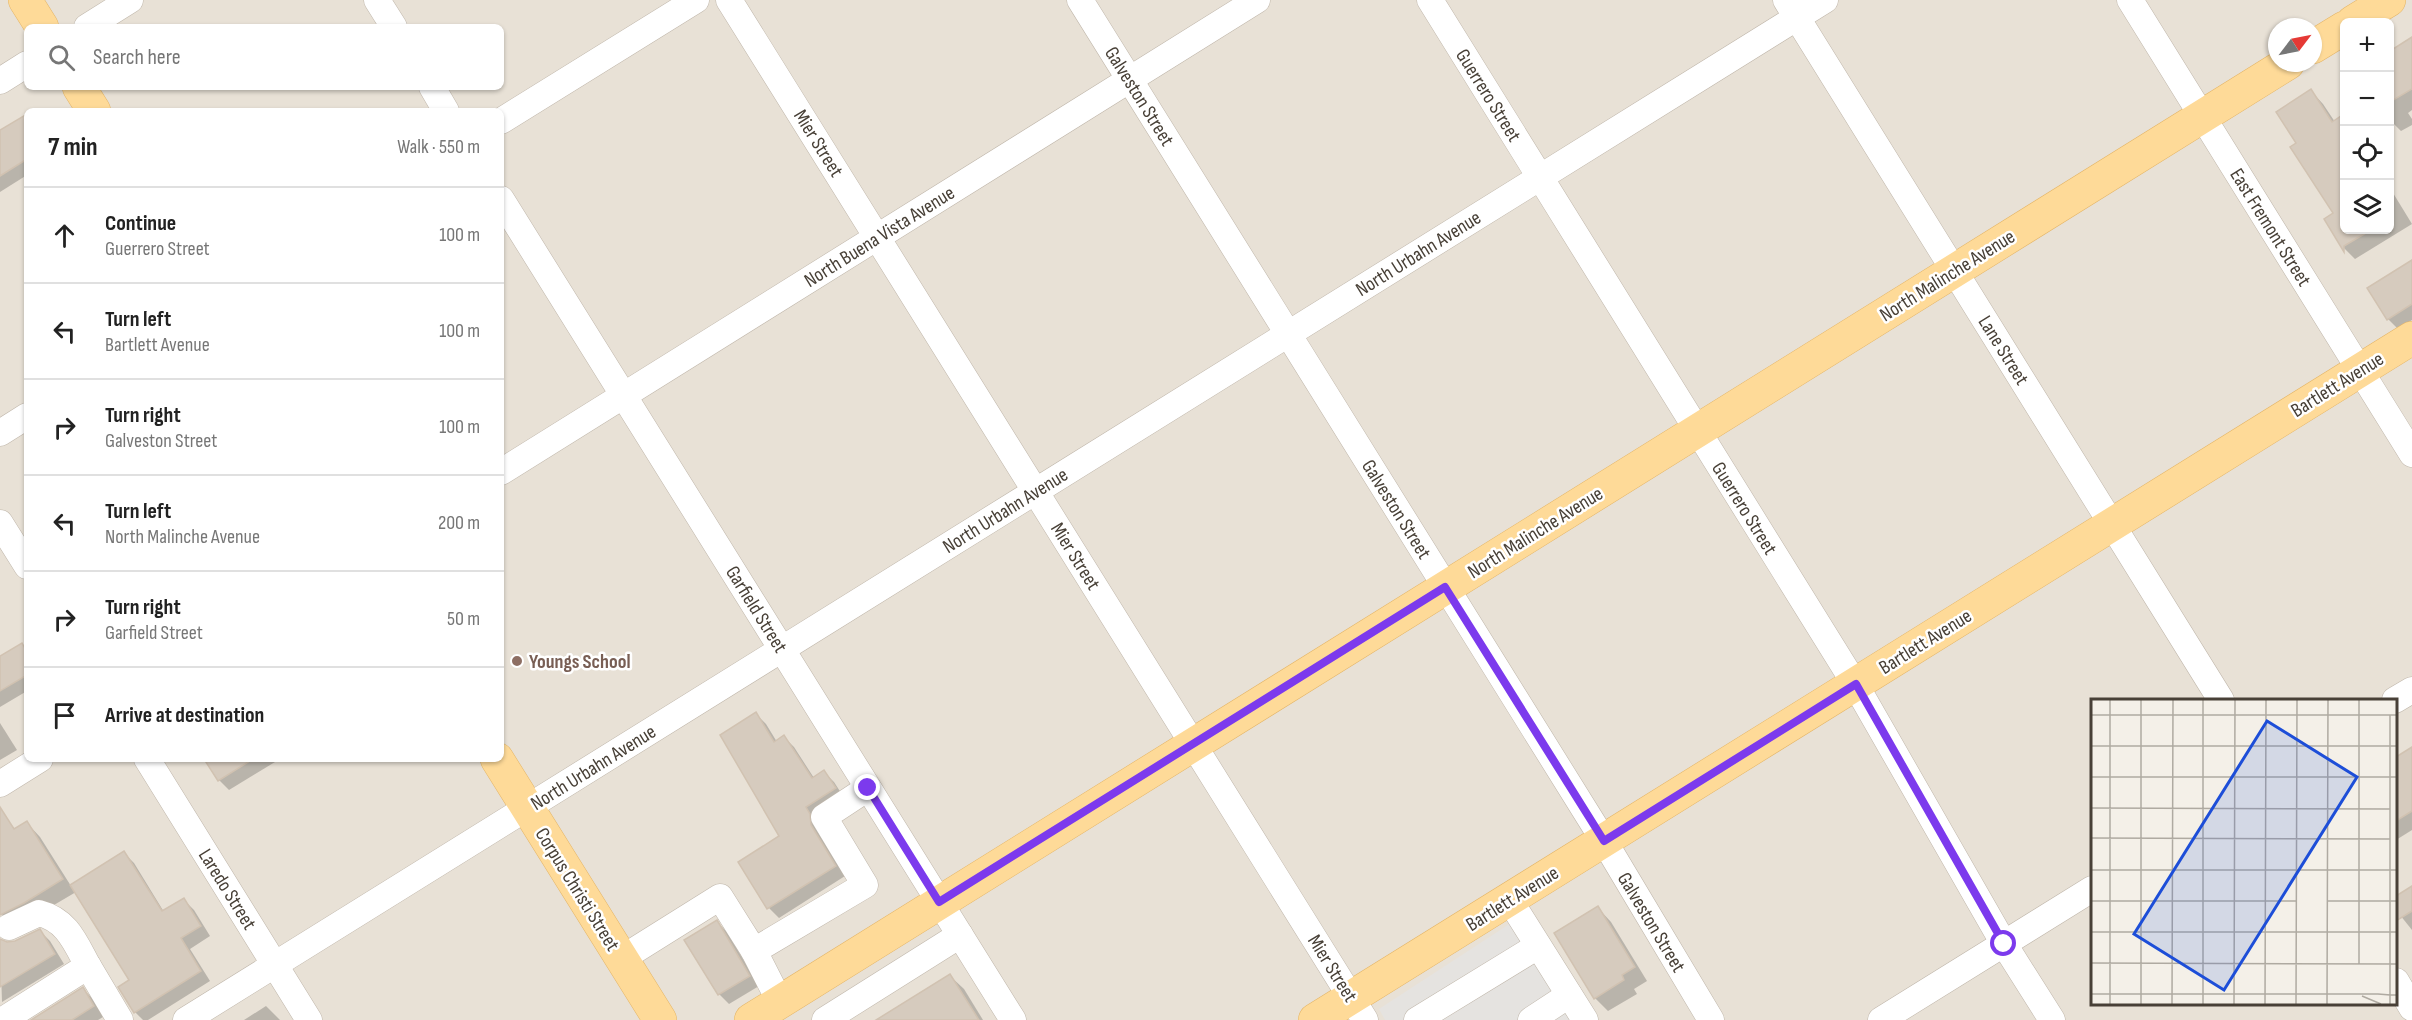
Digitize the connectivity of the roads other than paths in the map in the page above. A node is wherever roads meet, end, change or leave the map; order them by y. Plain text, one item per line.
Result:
1 (25, 0) edge
2 (130, 0) edge
3 (377, 0) edge
4 (696, 0) edge
5 (729, 0) edge
6 (1080, 0) edge
7 (1257, 0) edge
8 (1430, 0) edge
9 (1825, 0) edge
10 (2130, 0) edge
11 (2389, 0) edge
12 (1791, 9) edge
13 (2360, 18) edge
14 (40, 24) edge
15 (92, 24) edge
16 (392, 24) edge
17 (2340, 30) edge
18 (2322, 41) edge
19 (24, 66) edge
20 (2273, 72) edge
21 (1130, 80) junction
22 (0, 81) edge
23 (81, 90) edge
24 (434, 90) edge
25 (92, 108) edge
26 (444, 108) edge
27 (2202, 116) junction
28 (504, 119) edge
29 (1540, 177) junction
30 (504, 204) edge
31 (877, 237) junction
32 (1955, 270) junction
33 (1288, 334) junction
34 (2412, 338) edge
35 (2360, 370) junction
36 (623, 395) junction
37 (24, 418) edge
38 (1697, 430) junction
39 (0, 433) edge
40 (2412, 454) edge
41 (504, 470) edge
42 (1036, 491) junction
43 (0, 523) edge
44 (2113, 524) junction
45 (24, 561) edge
46 (1445, 587) junction
47 (782, 649) junction
48 (1856, 684) junction
49 (2412, 690) edge
50 (2220, 699) edge
51 (2397, 699) edge
52 (1193, 744) junction
53 (35, 762) edge
54 (149, 762) edge
55 (499, 762) edge
56 (0, 784) edge
57 (868, 788) junction
58 (527, 807) junction
59 (1604, 841) junction
60 (2091, 890) edge
61 (1509, 899) junction
62 (939, 902) junction
63 (9, 927) dead end
64 (960, 935) junction
65 (2004, 944) junction
66 (1538, 946) junction
67 (754, 951) junction
68 (621, 958) junction
69 (275, 965) junction
70 (88, 966) junction
71 (2397, 983) edge
72 (1569, 995) junction
73 (780, 1002) junction
74 (2412, 1008) edge
75 (1358, 1009) edge
76 (110, 1017) edge
77 (3, 1020) edge
78 (186, 1020) edge
79 (309, 1020) edge
80 (660, 1020) edge
81 (752, 1020) edge
82 (825, 1020) edge
83 (1013, 1020) edge
84 (1315, 1020) edge
85 (1417, 1020) edge
86 (1531, 1020) edge
87 (1585, 1020) edge
88 (1711, 1020) edge
89 (1881, 1020) edge
90 (2052, 1020) edge

1 - 14 main road
2 - 15 street
3 - 16 street
4 - 28 street
5 - 31 street, Mier Street
6 - 21 street, Galveston Street
7 - 21 street, North Buena Vista Avenue
8 - 29 street, Guerrero Street
9 - 12 street, North Urbahn Avenue
10 - 27 street, East Fremont Street
11 - 13 main road
12 - 29 street, North Urbahn Avenue
12 - 32 street, Lane Street
17 - 18 main road
19 - 22 street
20 - 27 main road, North Malinche Avenue
21 - 31 street, North Buena Vista Avenue
21 - 33 street, Galveston Street
23 - 25 main road
24 - 26 street
27 - 32 main road, North Malinche Avenue
27 - 35 street, East Fremont Street
29 - 33 street, North Urbahn Avenue
29 - 38 street, Guerrero Street
30 - 36 street, Garfield Street
31 - 36 street, North Buena Vista Avenue
31 - 42 street, Mier Street
32 - 38 main road, North Malinche Avenue
32 - 44 street, Lane Street
33 - 42 street, North Urbahn Avenue
33 - 46 street, Galveston Street
34 - 35 main road, Bartlett Avenue
35 - 40 street, East Fremont Street
35 - 44 main road, Bartlett Avenue
36 - 41 street, North Buena Vista Avenue
36 - 47 street, Garfield Street
37 - 39 street
38 - 46 main road, North Malinche Avenue
38 - 48 street, Guerrero Street
42 - 47 street, North Urbahn Avenue
42 - 52 street, Mier Street
43 - 45 street
44 - 48 main road, Bartlett Avenue
44 - 50 street, Lane Street
46 - 52 main road, North Malinche Avenue
46 - 59 street, Galveston Street
47 - 57 street, Garfield Street
47 - 58 street, North Urbahn Avenue
48 - 59 main road, Bartlett Avenue
48 - 65 street, Guerrero Street
49 - 51 street
52 - 62 main road, North Malinche Avenue
52 - 75 street, Mier Street
53 - 56 street
54 - 69 street, Laredo Street
55 - 58 main road, Corpus Christi Street
57 - 62 street, Garfield Street
57 - 67 street
58 - 68 main road, Corpus Christi Street
58 - 69 street, North Urbahn Avenue
59 - 61 main road, Bartlett Avenue
59 - 88 street, Galveston Street
60 - 65 street
61 - 66 street
61 - 75 main road, Bartlett Avenue
62 - 64 street, Garfield Street
62 - 73 main road, North Malinche Avenue
63 - 70 street
64 - 82 street
64 - 83 street, Garfield Street
65 - 89 street
65 - 90 street, Guerrero Street
66 - 72 street
66 - 85 street
67 - 68 street
67 - 73 street
68 - 80 main road, Corpus Christi Street
69 - 78 street, North Urbahn Avenue
69 - 79 street, Laredo Street
70 - 76 street
70 - 77 street
71 - 74 street
72 - 86 street
72 - 87 street
73 - 81 main road, North Malinche Avenue
75 - 84 main road, Bartlett Avenue

